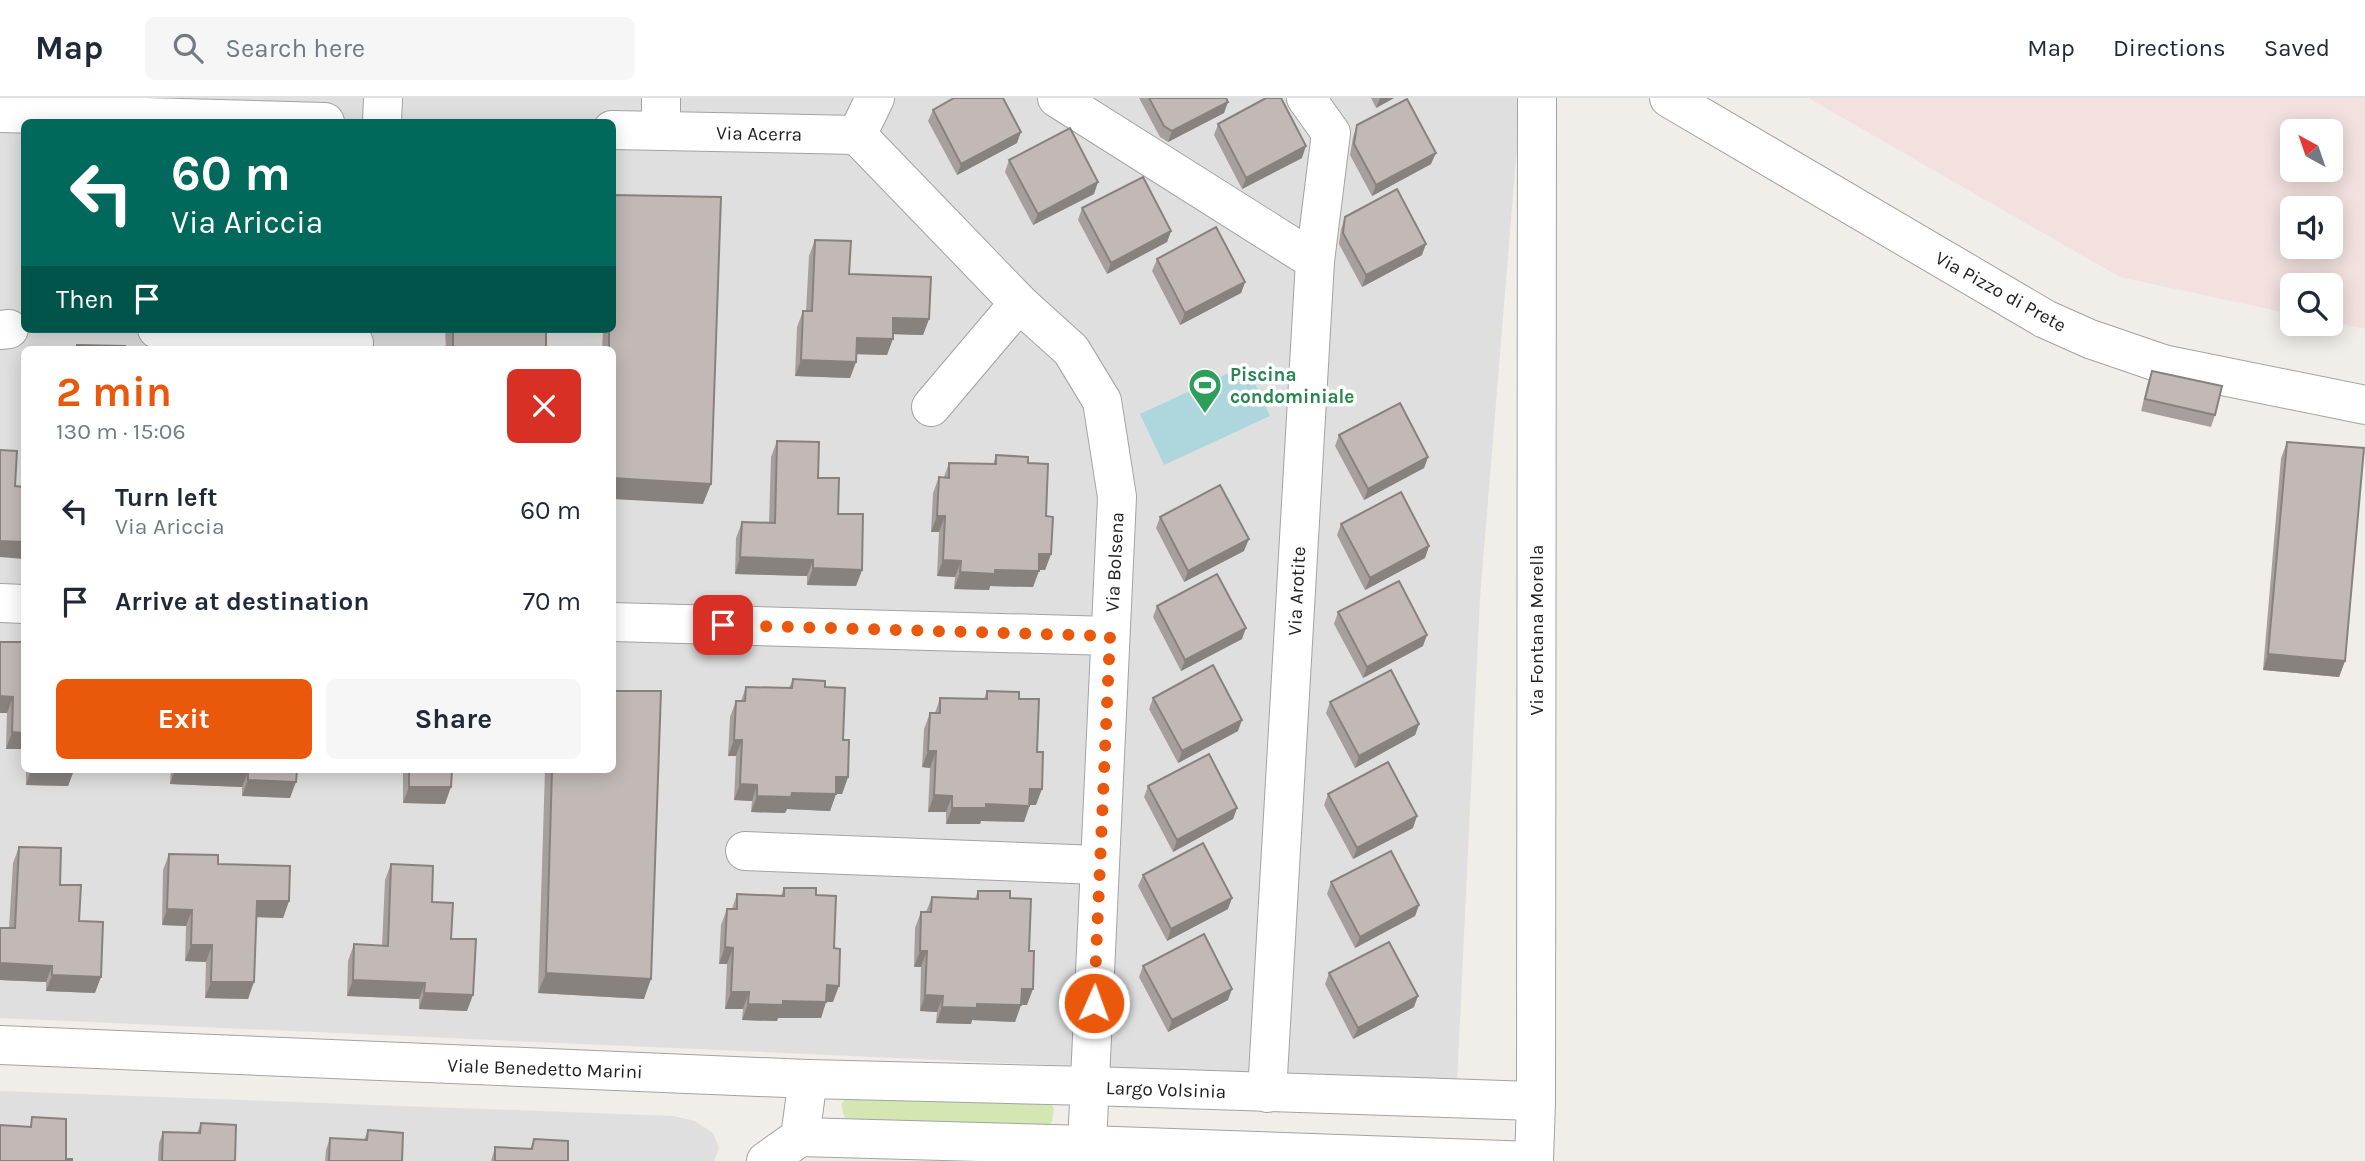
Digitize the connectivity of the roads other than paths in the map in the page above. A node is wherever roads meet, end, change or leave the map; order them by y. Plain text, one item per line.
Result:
1 (383, 98) edge
2 (875, 98) edge
3 (1057, 98) edge
4 (1306, 98) edge
5 (1537, 98) edge
6 (1669, 98) edge
7 (77, 107) edge
8 (0, 113) edge
9 (661, 114) edge
10 (275, 119) edge
11 (382, 119) edge
12 (616, 129) edge
13 (857, 135) junction
14 (1315, 261) junction
15 (1019, 303) junction
16 (184, 333) edge
17 (253, 343) edge
18 (354, 343) dead end
19 (2365, 405) edge
20 (930, 407) dead end
21 (0, 603) edge
22 (21, 604) edge
23 (616, 622) edge
24 (1110, 636) junction
25 (745, 851) dead end
26 (1098, 865) junction
27 (0, 1045) edge
28 (808, 1079) junction
29 (1091, 1086) junction
30 (1267, 1093) junction
31 (1536, 1101) junction
32 (800, 1137) junction
33 (1086, 1153) edge
34 (766, 1161) edge
35 (1533, 1161) edge

1 - 11 street
2 - 13 street
3 - 14 street
4 - 14 street, Via Arotite
5 - 31 street, Via Fontana Morella
6 - 19 street, Via Pizzo di Prete
7 - 8 street
7 - 10 street
9 - 12 street, Via Acerra
9 - 13 street, Via Acerra
13 - 15 street, Via Bolsena
14 - 30 street, Via Arotite
15 - 20 street
15 - 24 street, Via Bolsena
16 - 17 street
17 - 18 street
21 - 22 street
23 - 24 street
24 - 26 street, Via Bolsena
25 - 26 street
26 - 29 street, Via Bolsena
27 - 28 street, Viale Benedetto Marini
28 - 29 street, Viale Benedetto Marini
28 - 32 street
29 - 30 street, Largo Volsinia
29 - 33 street, Largo Volsinia
30 - 31 street, Largo Volsinia
31 - 35 street, Via Fontana Morella
32 - 33 street
32 - 34 street
33 - 35 street

